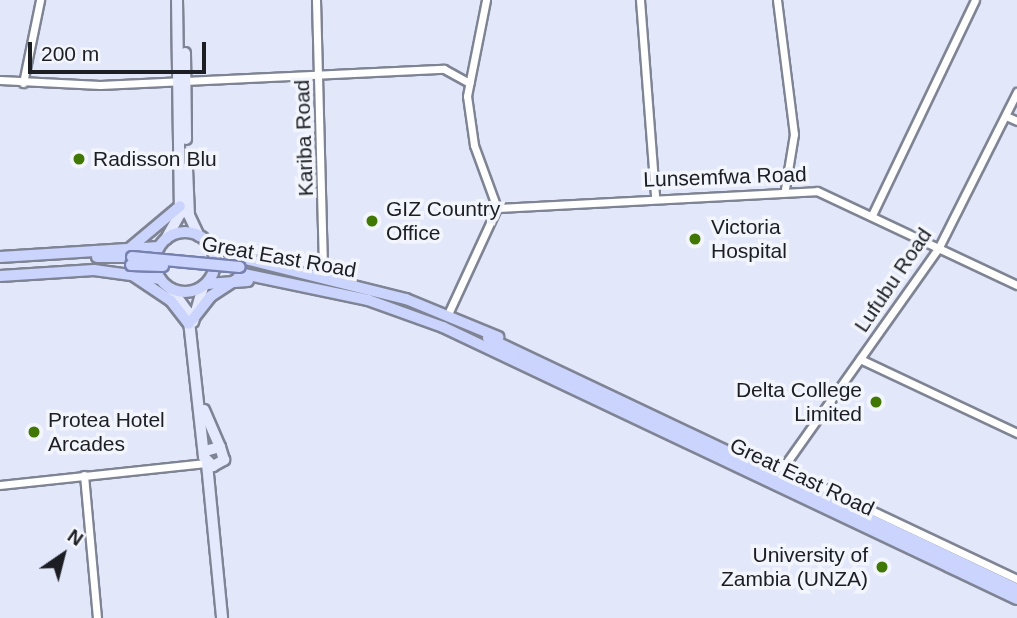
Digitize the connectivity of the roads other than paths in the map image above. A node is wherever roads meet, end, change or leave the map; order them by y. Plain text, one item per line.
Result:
1 (40, 0) edge
2 (177, 0) edge
3 (184, 0) edge
4 (316, 0) edge
5 (486, 0) edge
6 (640, 0) edge
7 (777, 0) edge
8 (975, 0) edge
9 (318, 73) junction
10 (181, 78) junction
11 (0, 80) edge
12 (23, 83) junction
13 (469, 83) junction
14 (1017, 92) edge
15 (1006, 116) junction
16 (1017, 121) edge
17 (785, 189) junction
18 (654, 197) junction
19 (180, 206) junction
20 (498, 208) junction
21 (872, 215) junction
22 (203, 239) junction
23 (163, 243) junction
24 (938, 249) junction
25 (0, 257) edge
26 (130, 261) junction
27 (0, 263) edge
28 (0, 270) edge
29 (239, 273) junction
30 (323, 275) junction
31 (0, 276) edge
32 (160, 279) junction
33 (205, 285) junction
34 (1017, 285) edge
35 (171, 289) junction
36 (449, 314) junction
37 (190, 322) junction
38 (860, 359) junction
39 (536, 365) junction
40 (1017, 433) edge
41 (220, 447) junction
42 (206, 458) junction
43 (221, 464) junction
44 (780, 472) junction
45 (84, 475) junction
46 (0, 485) edge
47 (212, 522) junction
48 (1017, 579) edge
49 (1017, 589) edge
50 (1017, 599) edge
51 (97, 618) edge
52 (222, 618) edge

1 - 12 street
2 - 10 main road
3 - 10 main road
4 - 9 street, Kariba Road
5 - 13 street
6 - 18 street
7 - 17 street
8 - 21 street
9 - 10 street
9 - 13 street
9 - 30 street, Kariba Road
10 - 12 street
10 - 19 main road
10 - 22 main road
11 - 12 street
13 - 20 street
14 - 15 street, Lufubu Road
15 - 16 street
15 - 24 street, Lufubu Road
17 - 18 street, Lunsemfwa Road
17 - 21 street, Lunsemfwa Road
18 - 20 street, Lunsemfwa Road
19 - 23 main road
19 - 26 main road
20 - 36 street
21 - 24 street, Lunsemfwa Road
22 - 23 main road
22 - 30 main road, Great East Road
22 - 33 main road
23 - 26 main road, Great East Road
23 - 32 main road
24 - 34 street, Lunsemfwa Road
24 - 38 street, Lufubu Road
25 - 26 main road, Great East Road
26 - 27 main road, Great East Road
26 - 28 main road, Great East Road
26 - 29 main road, Great East Road, bridge
26 - 31 main road, Great East Road
26 - 32 main road, Great East Road
26 - 37 main road
29 - 33 main road, Great East Road
29 - 37 main road
29 - 39 main road, Great East Road
30 - 36 main road, Great East Road
32 - 35 main road
33 - 35 main road
33 - 37 main road
35 - 37 main road
36 - 39 main road, Great East Road
37 - 41 main road
37 - 42 main road
38 - 40 street
38 - 44 street, Lufubu Road
39 - 44 main road, Great East Road
39 - 50 main road, Great East Road
41 - 42 main road
41 - 43 main road
42 - 43 main road
42 - 45 street
42 - 47 main road
43 - 47 main road
44 - 48 street
44 - 49 main road, Great East Road
45 - 46 street
45 - 51 street
47 - 52 main road

